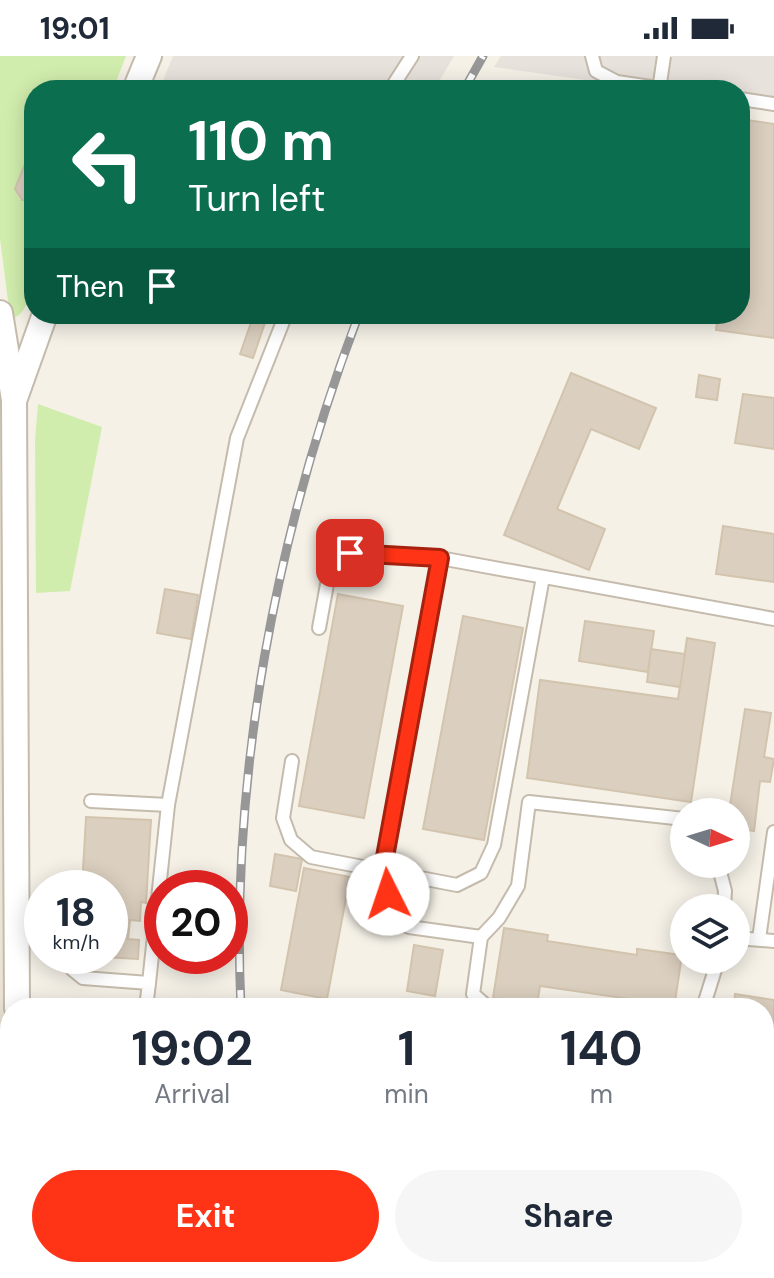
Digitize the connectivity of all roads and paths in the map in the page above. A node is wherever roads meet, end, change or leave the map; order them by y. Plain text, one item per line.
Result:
1 (149, 56) edge
2 (412, 56) edge
3 (592, 56) edge
4 (664, 56) edge
5 (139, 80) edge
6 (396, 80) edge
7 (613, 80) edge
8 (660, 80) edge
9 (750, 100) edge
10 (774, 104) edge
11 (0, 313) edge
12 (41, 324) edge
13 (282, 324) edge
14 (14, 400) junction
15 (440, 558) junction
16 (543, 577) junction
17 (774, 619) edge
18 (319, 628) dead end
19 (292, 761) dead end
20 (91, 801) dead end
21 (168, 805) junction
22 (670, 817) edge
23 (774, 832) edge
24 (382, 873) junction
25 (481, 937) junction
26 (750, 939) edge
27 (759, 939) junction
28 (774, 941) edge
29 (78, 974) edge
30 (714, 974) edge
31 (149, 983) junction
32 (17, 998) edge
33 (147, 998) edge
34 (478, 998) edge
35 (706, 998) edge

1 - 5 street
2 - 6 lane
3 - 7 lane
4 - 8 lane, bridge
9 - 10 lane
11 - 14 street
12 - 14 street
13 - 21 lane
14 - 32 street
15 - 16 lane
15 - 18 lane
15 - 24 lane
16 - 17 lane
16 - 24 lane
19 - 24 lane
20 - 21 lane
21 - 31 lane
22 - 25 lane
23 - 27 lane
24 - 25 lane
25 - 34 lane
26 - 27 lane
27 - 28 lane
29 - 31 lane
30 - 35 lane
31 - 33 lane

